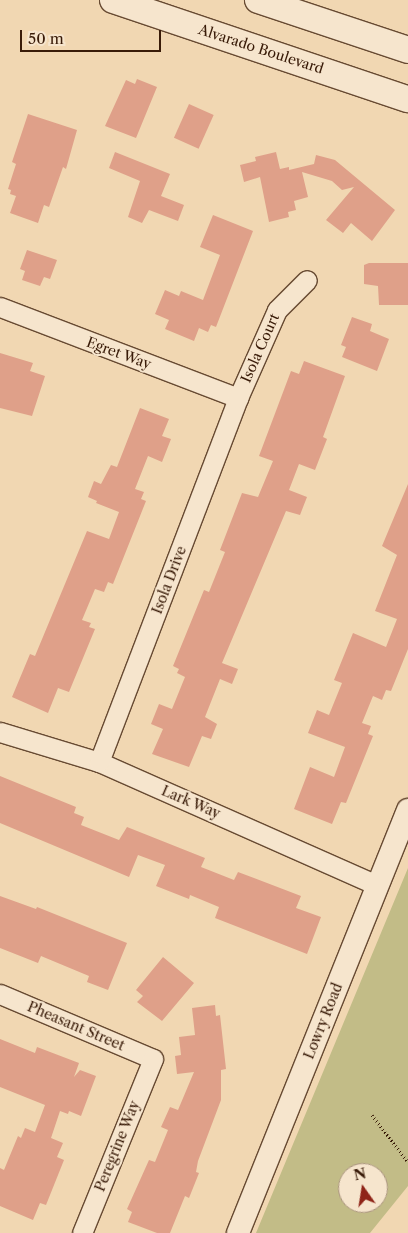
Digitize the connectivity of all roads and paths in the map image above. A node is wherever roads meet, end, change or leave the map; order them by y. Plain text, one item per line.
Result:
1 (113, 0) edge
2 (258, 0) edge
3 (408, 50) edge
4 (408, 99) edge
5 (308, 280) dead end
6 (0, 307) edge
7 (238, 398) junction
8 (0, 732) edge
9 (99, 762) junction
10 (408, 810) edge
11 (377, 885) junction
12 (0, 994) edge
13 (153, 1059) joint
14 (372, 1115) dead end
15 (408, 1162) edge
16 (82, 1233) edge
17 (238, 1233) edge

1 - 4 main road, Alvarado Boulevard
2 - 3 main road
5 - 7 street, Isola Court
6 - 7 street, Egret Way
7 - 9 street, Isola Drive
8 - 9 street, Lark Way
9 - 11 street, Lark Way
10 - 11 street, Lowry Road
11 - 17 street, Lowry Road
12 - 13 street, Pheasant Street
13 - 16 street, Peregrine Way
14 - 15 path

